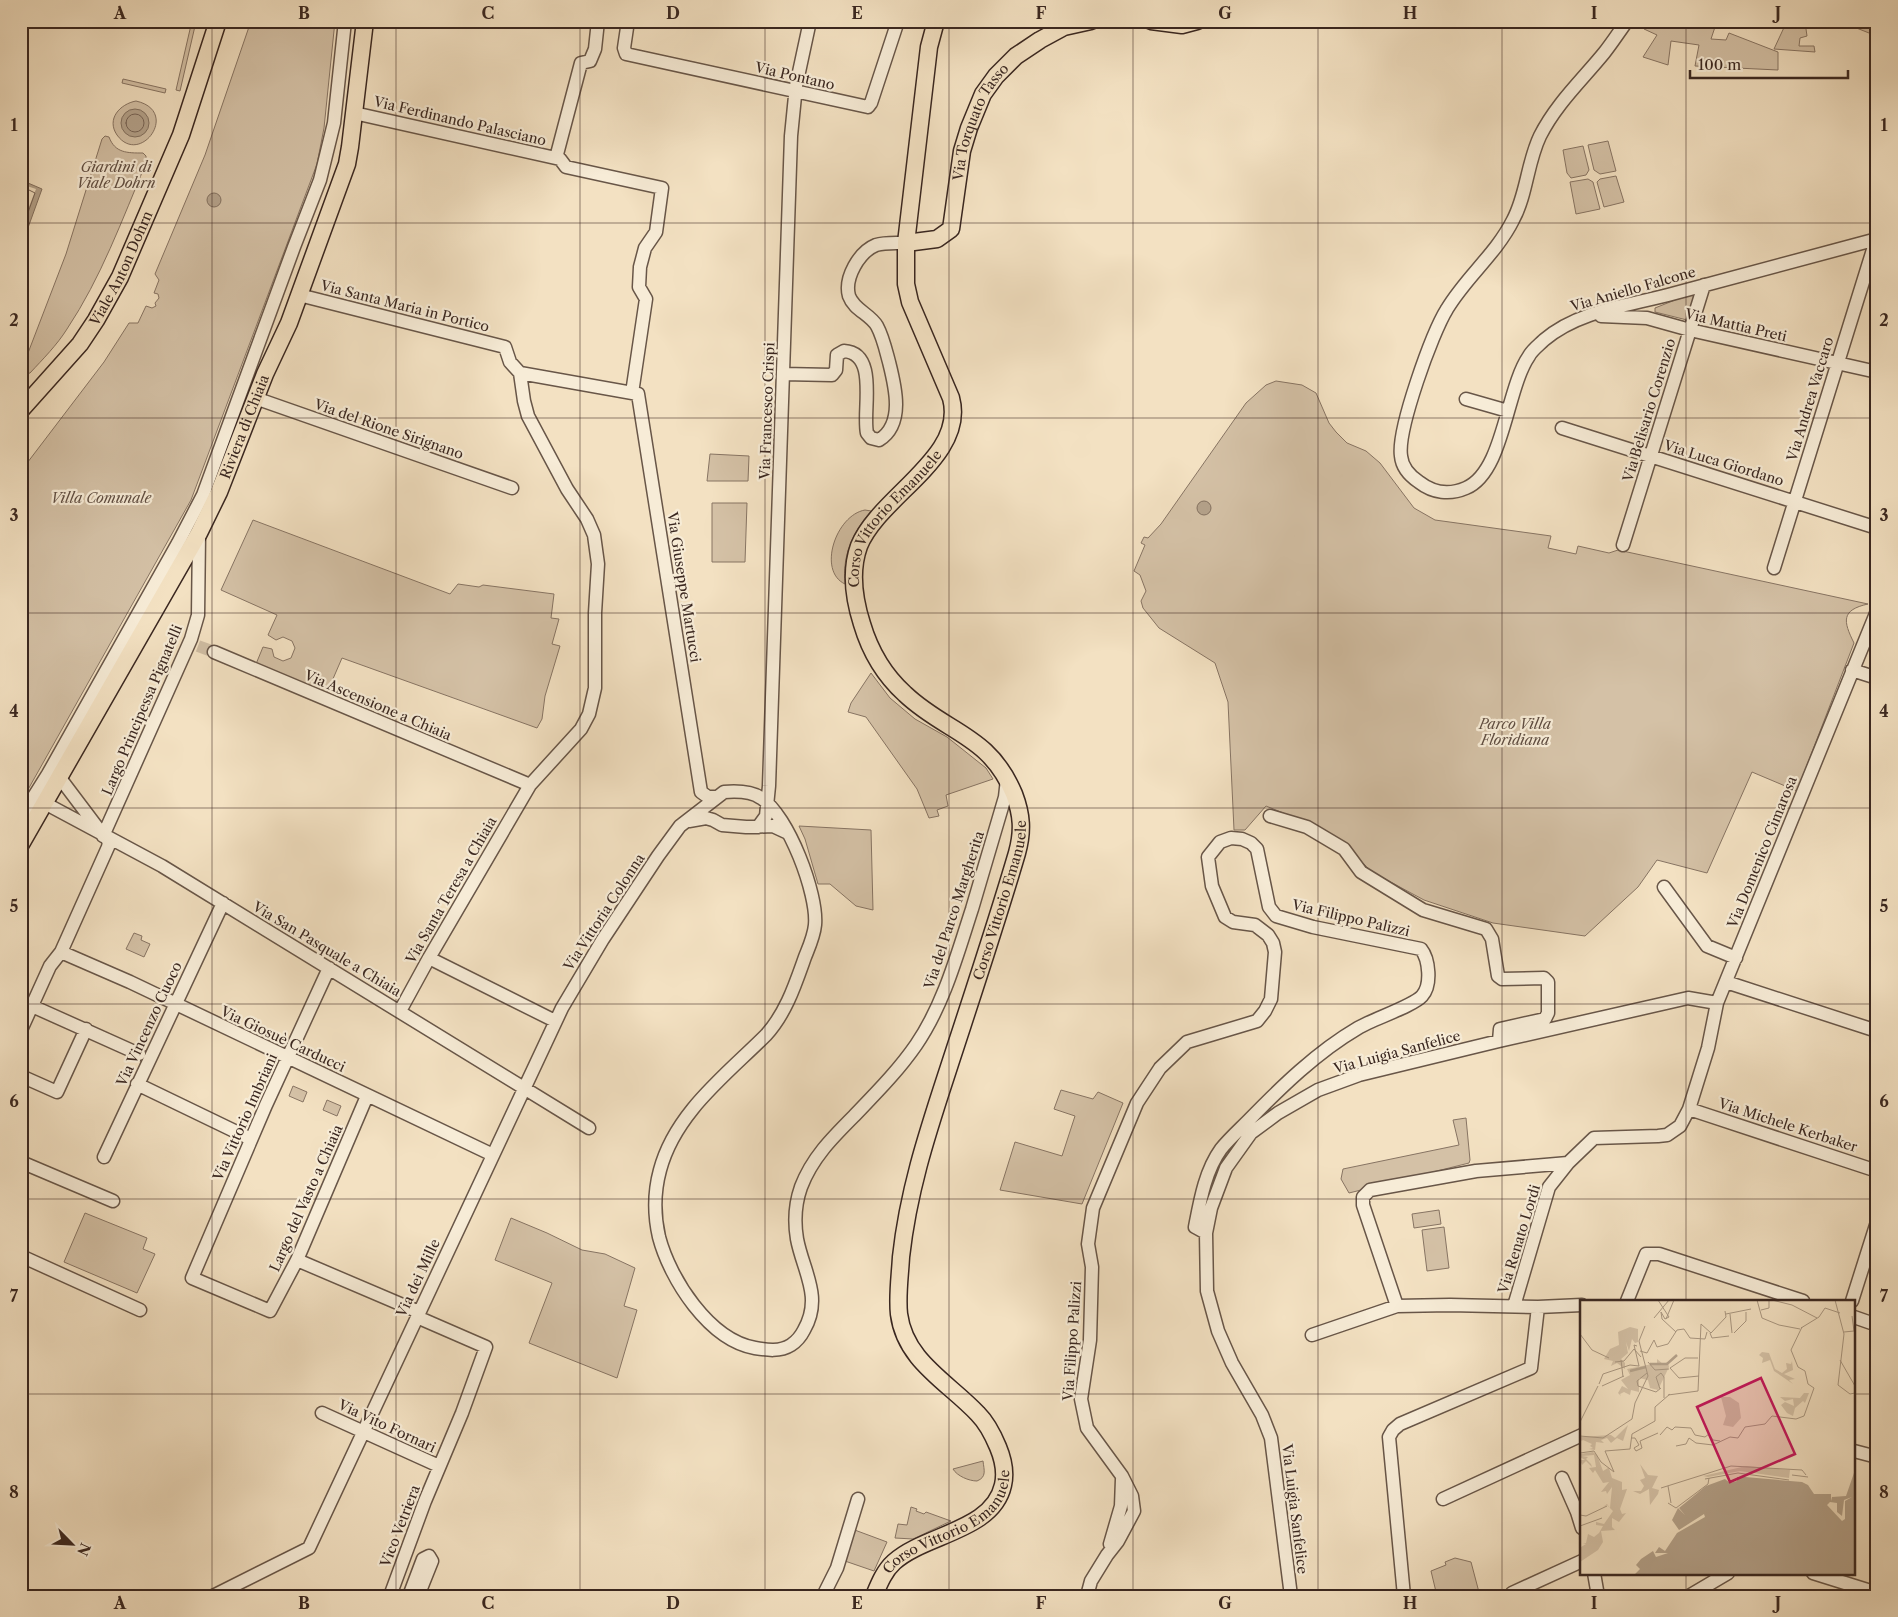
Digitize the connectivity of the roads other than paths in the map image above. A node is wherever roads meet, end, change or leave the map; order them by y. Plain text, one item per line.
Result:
1 (218, 21) edge
2 (345, 21) edge
3 (364, 21) edge
4 (598, 21) edge
5 (628, 21) edge
6 (810, 21) edge
7 (898, 21) edge
8 (936, 21) edge
9 (1091, 21) edge
10 (1151, 21) edge
11 (1197, 21) edge
12 (1627, 21) edge
13 (795, 92) junction
14 (354, 113) junction
15 (558, 158) junction
16 (1876, 239) edge
17 (906, 243) junction
18 (1704, 285) junction
19 (299, 295) junction
20 (1588, 316) junction
21 (1690, 330) junction
22 (1837, 363) junction
23 (1877, 372) edge
24 (520, 373) junction
25 (783, 374) junction
26 (632, 392) junction
27 (255, 398) junction
28 (1466, 399) dead end
29 (21, 410) edge
30 (1508, 411) junction
31 (1562, 428) dead end
32 (1650, 456) junction
33 (512, 488) dead end
34 (1794, 501) junction
35 (1877, 528) edge
36 (199, 533) junction
37 (1623, 545) dead end
38 (1774, 568) dead end
39 (1877, 611) edge
40 (214, 652) tunnel mouth
41 (1852, 670) junction
42 (1877, 678) edge
43 (1006, 776) junction
44 (60, 778) junction
45 (530, 785) junction
46 (717, 797) junction
47 (38, 801) junction
48 (766, 803) junction
49 (1270, 816) dead end
50 (21, 817) edge
51 (717, 822) junction
52 (683, 824) junction
53 (997, 826) junction
54 (758, 827) junction
55 (1022, 832) junction
56 (790, 834) junction
57 (104, 836) junction
58 (21, 844) edge
59 (1664, 888) dead end
60 (223, 904) junction
61 (61, 952) junction
62 (429, 958) junction
63 (1736, 958) junction
64 (329, 968) junction
65 (1726, 982) junction
66 (1718, 1003) junction
67 (175, 1004) junction
68 (32, 1006) junction
69 (400, 1011) junction
70 (556, 1021) junction
71 (21, 1030) edge
72 (86, 1030) junction
73 (1877, 1031) edge
74 (1499, 1040) junction
75 (139, 1054) dead end
76 (287, 1058) junction
77 (21, 1076) edge
78 (137, 1084) junction
79 (525, 1087) junction
80 (367, 1096) junction
81 (1689, 1109) junction
82 (589, 1128) dead end
83 (1594, 1138) joint
84 (251, 1139) junction
85 (492, 1155) junction
86 (104, 1157) dead end
87 (21, 1162) edge
88 (1568, 1164) junction
89 (1877, 1170) edge
90 (113, 1200) dead end
91 (1877, 1222) edge
92 (1206, 1233) junction
93 (21, 1256) edge
94 (297, 1260) junction
95 (1627, 1300) edge
96 (1800, 1300) edge
97 (1852, 1300) edge
98 (1580, 1305) edge
99 (1397, 1306) junction
100 (1514, 1306) junction
101 (1538, 1307) junction
102 (140, 1310) dead end
103 (270, 1311) joint
104 (418, 1315) junction
105 (1856, 1318) edge
106 (1877, 1325) edge
107 (1312, 1334) dead end
108 (322, 1412) dead end
109 (363, 1431) junction
110 (1580, 1436) edge
111 (1856, 1452) edge
112 (1877, 1458) edge
113 (439, 1466) junction
114 (1562, 1478) dead end
115 (1443, 1499) dead end
116 (858, 1500) dead end
117 (1580, 1522) edge
118 (1580, 1562) edge
119 (1594, 1574) edge
120 (1726, 1574) edge
121 (1816, 1574) edge
122 (1512, 1593) dead end
123 (1877, 1593) edge
124 (213, 1596) edge
125 (390, 1596) edge
126 (409, 1596) edge
127 (418, 1596) edge
128 (823, 1596) edge
129 (874, 1596) edge
130 (1087, 1596) edge
131 (1291, 1596) edge
132 (1404, 1596) edge
133 (1598, 1596) edge
134 (1688, 1596) edge

1 - 29 main road, Viale Anton Dohrn
2 - 47 street, Riviera di Chiaia
3 - 14 main road, Riviera di Chiaia
4 - 15 street
5 - 13 street, Via Pontano
6 - 13 street, Via Francesco Crispi
7 - 13 street, Via Pontano
8 - 17 main road, Corso Vittorio Emanuele
9 - 17 main road, Via Torquato Tasso
10 - 11 main road
12 - 30 street, Via Aniello Falcone
13 - 25 street, Via Francesco Crispi
14 - 15 street, Via Ferdinando Palasciano
14 - 19 main road, Riviera di Chiaia
15 - 26 street, Via Ferdinando Palasciano
16 - 18 street, Via Aniello Falcone
16 - 22 street, Via Andrea Vaccaro
17 - 25 street
17 - 43 main road, Corso Vittorio Emanuele
18 - 20 street, Via Aniello Falcone
18 - 21 street, Via Belisario Corenzio
19 - 24 street, Via Santa Maria in Portico
19 - 27 main road, Riviera di Chiaia
20 - 21 street, Via Mattia Preti
20 - 30 street, Via Aniello Falcone
21 - 22 street, Via Mattia Preti
21 - 32 street, Via Belisario Corenzio
22 - 23 street, Via Mattia Preti
22 - 34 street, Via Andrea Vaccaro
24 - 26 street
24 - 45 street, Via Santa Teresa a Chiaia
25 - 48 street, Via Francesco Crispi
26 - 46 street, Via Giuseppe Martucci
27 - 33 street, Via del Rione Sirignano
27 - 36 main road, Riviera di Chiaia
28 - 30 street
31 - 32 street, Via Luca Giordano
32 - 34 street, Via Luca Giordano
32 - 37 street, Via Belisario Corenzio
34 - 35 street, Via Luca Giordano
34 - 38 street, Via Andrea Vaccaro
36 - 44 main road, Riviera di Chiaia
36 - 57 street, Largo Principessa Pignatelli
39 - 41 street, Via Domenico Cimarosa
40 - 45 street, Via Ascensione a Chiaia
41 - 42 street
41 - 63 street, Via Domenico Cimarosa
43 - 53 street, Via del Parco Margherita
43 - 55 main road, Corso Vittorio Emanuele
44 - 47 main road, Riviera di Chiaia
44 - 57 street
45 - 62 street, Via Santa Teresa a Chiaia
46 - 48 street
46 - 51 street
46 - 52 street, Via Vittoria Colonna
47 - 50 street, Riviera di Chiaia
47 - 57 street, Via San Pasquale a Chiaia
47 - 58 main road, Riviera di Chiaia
48 - 54 street
48 - 56 street, Via del Parco Margherita
49 - 74 street
51 - 52 street
51 - 54 street
52 - 70 street, Via Vittoria Colonna
53 - 55 street
53 - 56 street, Via del Parco Margherita
54 - 56 street
55 - 129 main road, Corso Vittorio Emanuele
57 - 60 street, Via San Pasquale a Chiaia
57 - 61 street, Largo Principessa Pignatelli
59 - 63 street
60 - 64 street, Via San Pasquale a Chiaia
60 - 67 street, Via Vincenzo Cuoco
61 - 67 street, Via Giosuè Carducci
61 - 68 street, Largo Principessa Pignatelli
62 - 69 street, Via Santa Teresa a Chiaia
62 - 70 street
63 - 65 street, Via Domenico Cimarosa
64 - 69 street, Via San Pasquale a Chiaia
64 - 76 street, Via Vittorio Imbriani
65 - 66 street, Via Domenico Cimarosa
65 - 73 street
66 - 74 street, Via Luigia Sanfelice
66 - 81 street, Via Domenico Cimarosa
67 - 76 street, Via Giosuè Carducci
67 - 78 street, Via Vincenzo Cuoco
68 - 71 street, Largo Principessa Pignatelli
68 - 72 street
69 - 79 street, Via San Pasquale a Chiaia
70 - 79 street, Via dei Mille
72 - 75 street
72 - 77 street
74 - 92 street, Via Luigia Sanfelice
76 - 80 street, Via Giosuè Carducci
76 - 84 street, Via Vittorio Imbriani
78 - 84 street
78 - 86 street, Via Vincenzo Cuoco
79 - 82 street, Via San Pasquale a Chiaia
79 - 85 street, Via dei Mille
80 - 85 street, Via Giosuè Carducci
80 - 94 street, Largo del Vasto a Chiaia
81 - 83 street, Via Domenico Cimarosa
81 - 89 street, Via Michele Kerbaker
83 - 88 street, Via Renato Lordi
84 - 103 street, Via Vittorio Imbriani
85 - 104 street, Via dei Mille
87 - 90 street
88 - 99 street
88 - 100 street, Via Renato Lordi
91 - 97 street
92 - 130 street, Via Filippo Palizzi
92 - 131 street, Via Luigia Sanfelice
93 - 102 street
94 - 103 street, Largo del Vasto a Chiaia
94 - 104 street
95 - 96 street
98 - 101 street
99 - 100 street
99 - 107 street
100 - 101 street
101 - 132 street
104 - 109 street, Via dei Mille
104 - 113 street, Vico Vetriera
105 - 106 street
108 - 109 street, Via Vito Fornari
109 - 113 street, Via Vito Fornari
109 - 124 street, Via dei Mille
110 - 115 street
111 - 112 street
113 - 125 street, Vico Vetriera
114 - 117 street
116 - 128 street
118 - 122 street
119 - 133 street
120 - 134 street
121 - 123 street
126 - 127 street

